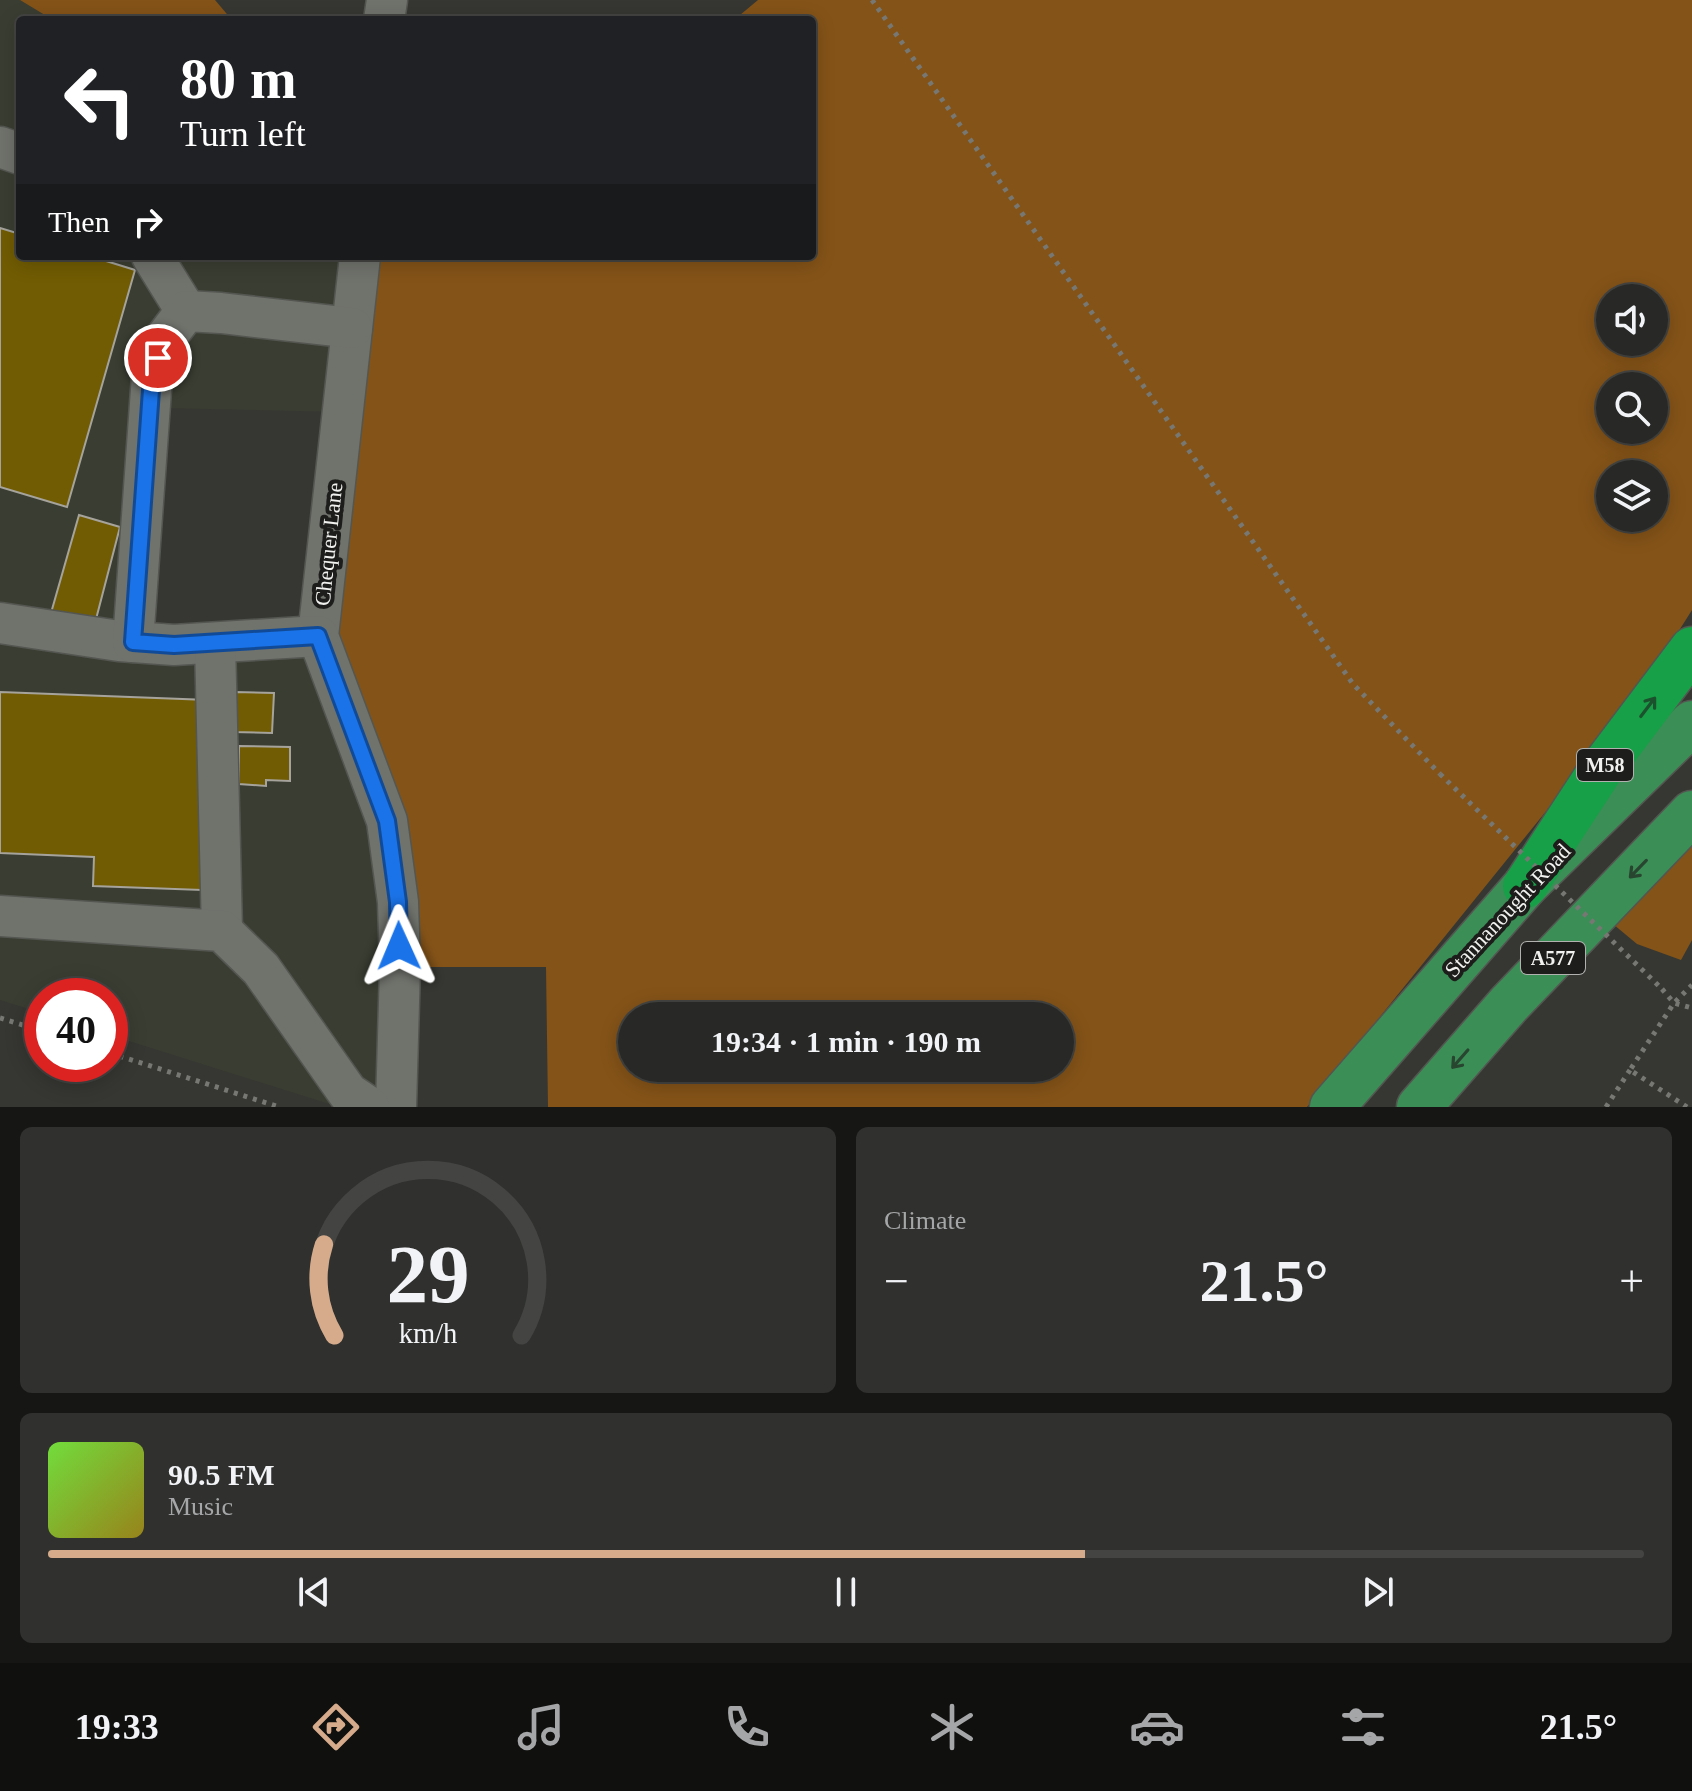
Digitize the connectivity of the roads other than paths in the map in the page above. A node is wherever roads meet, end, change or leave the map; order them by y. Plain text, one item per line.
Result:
1 (154, 260) edge
2 (360, 260) edge
3 (186, 311) junction
4 (352, 328) junction
5 (0, 623) edge
6 (318, 636) junction
7 (133, 642) junction
8 (215, 643) junction
9 (1692, 649) edge
10 (1692, 723) edge
11 (1692, 813) edge
12 (1525, 886) junction
13 (0, 916) edge
14 (222, 931) junction
15 (369, 1107) edge
16 (396, 1107) edge
17 (1332, 1107) edge
18 (1419, 1107) edge

1 - 3 street
2 - 4 street, Chequer Lane
3 - 4 street
3 - 7 street
4 - 6 street, Chequer Lane
5 - 7 street
6 - 8 street
6 - 16 street, Chequer Lane
7 - 8 street
8 - 14 street
12 -> 9 highway, M58
10 - 12 main road, Stannanought Road
11 -> 18 main road, A577
12 - 17 main road, Stannanought Road
13 - 14 street
14 - 15 street

